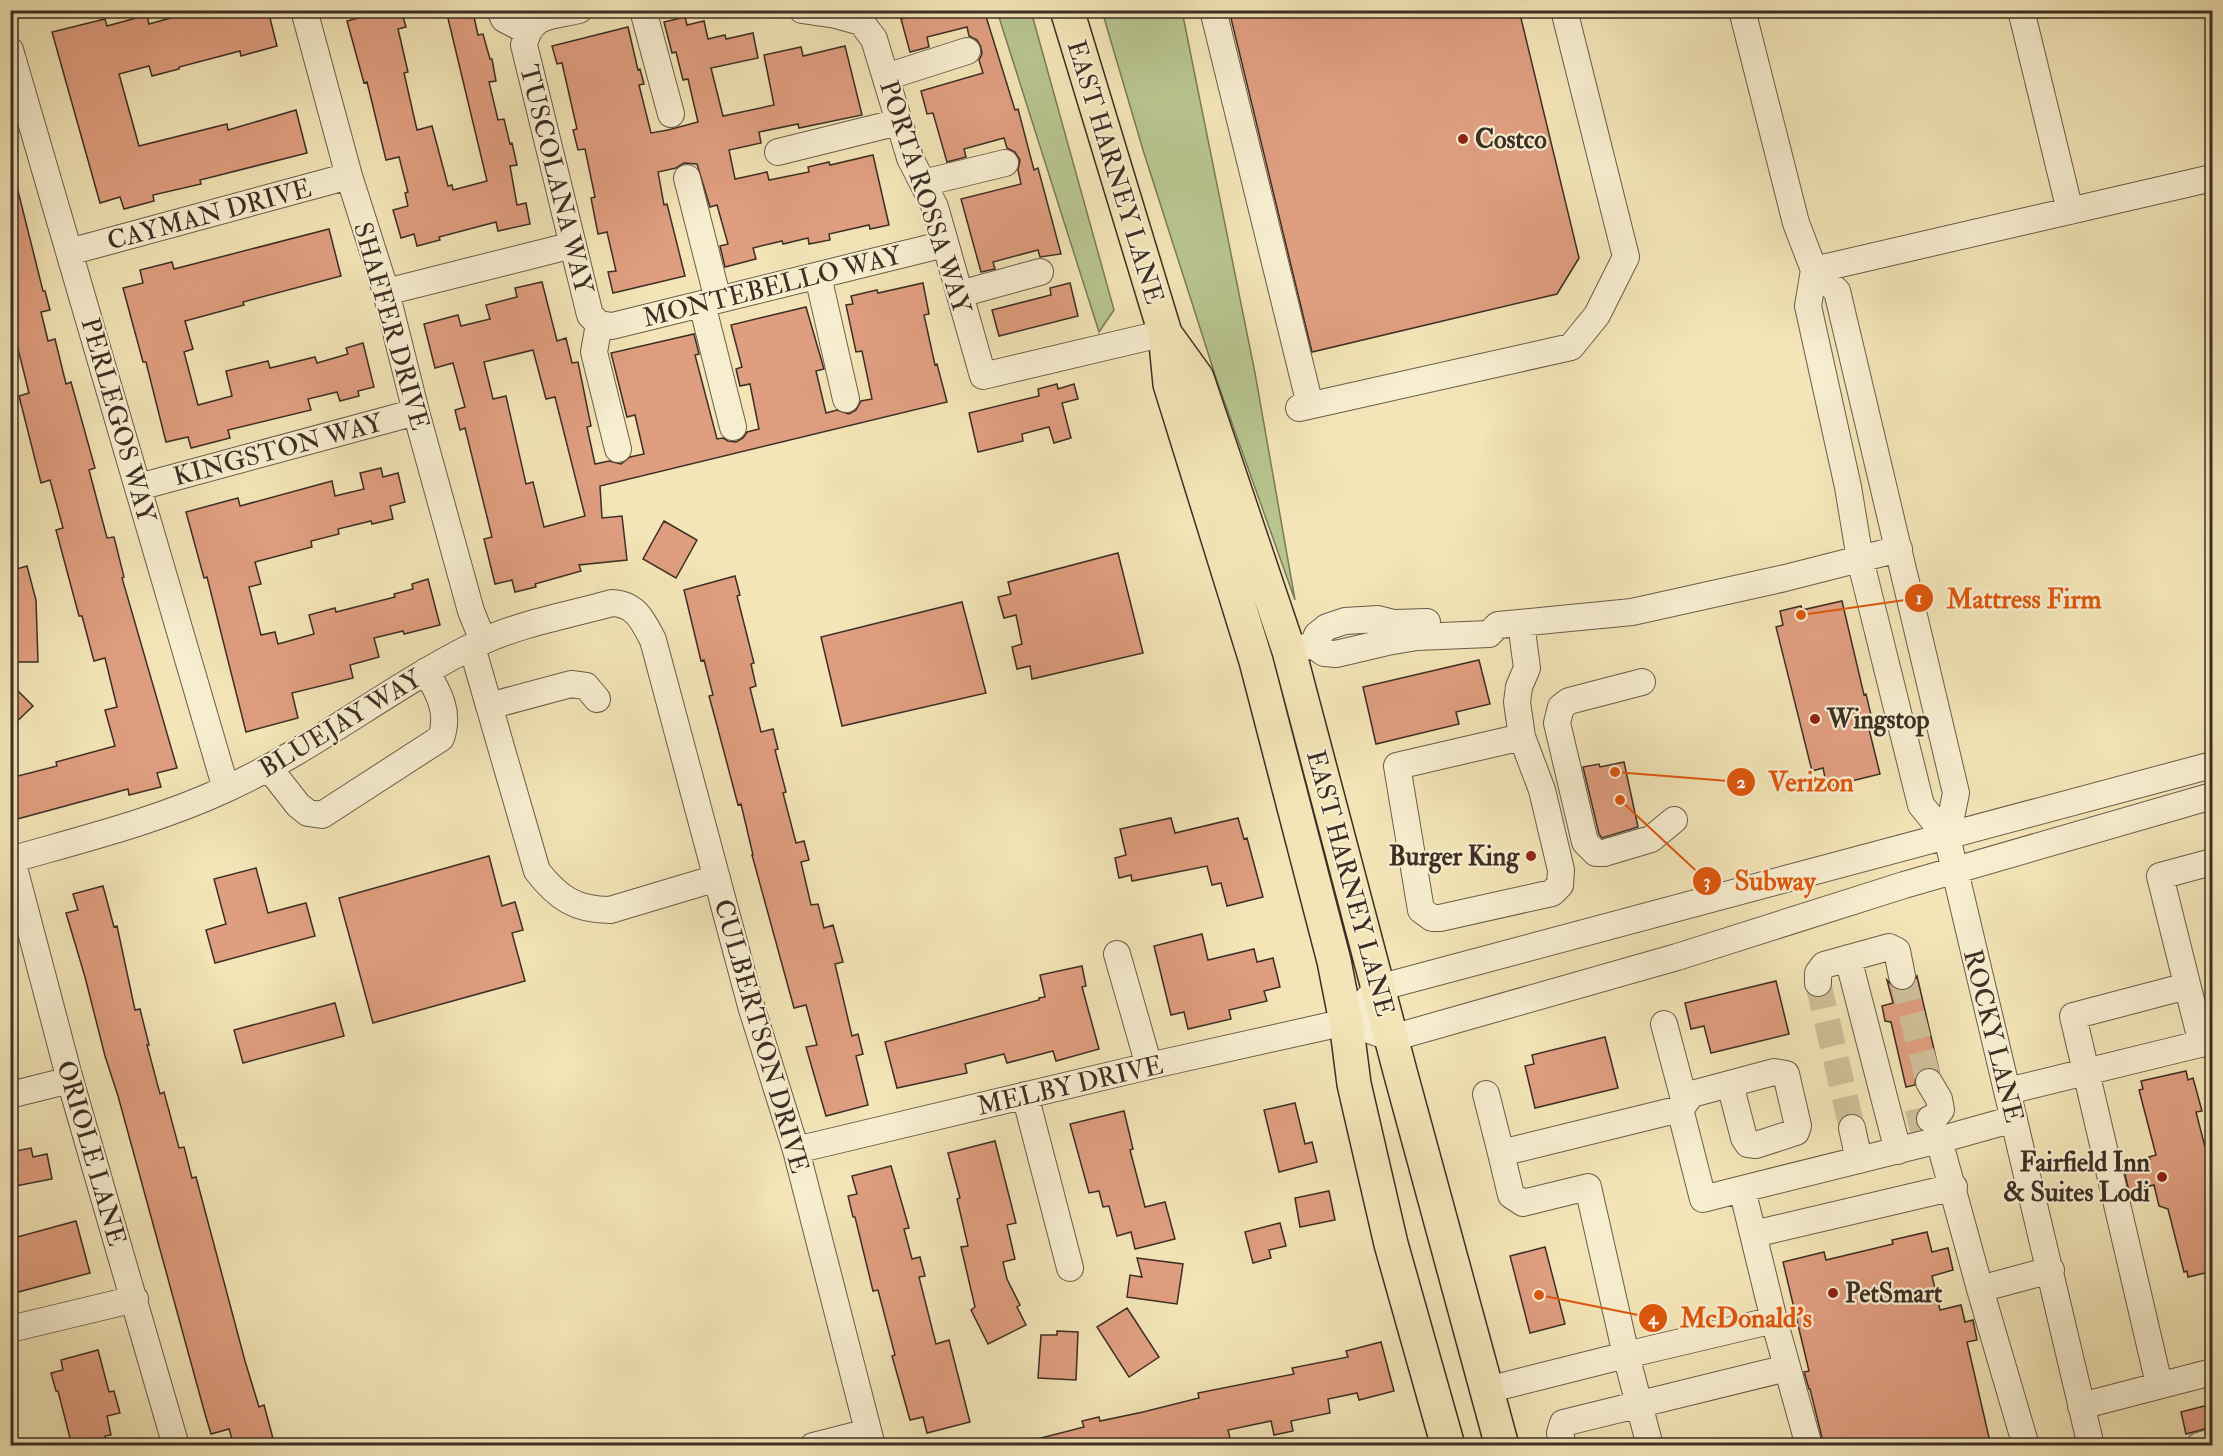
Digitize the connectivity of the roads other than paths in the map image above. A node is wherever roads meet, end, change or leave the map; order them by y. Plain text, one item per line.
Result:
1 (304, 10) edge
2 (500, 10) edge
3 (579, 10) edge
4 (643, 10) edge
5 (802, 10) edge
6 (1067, 10) edge
7 (1213, 10) edge
8 (1564, 10) edge
9 (1742, 10) edge
10 (2021, 10) edge
11 (527, 31) junction
12 (10, 50) edge
13 (968, 51) dead end
14 (886, 77) junction
15 (671, 114) dead end
16 (899, 122) junction
17 (778, 152) dead end
18 (1005, 163) dead end
19 (350, 176) junction
20 (687, 178) dead end
21 (2212, 178) edge
22 (923, 183) junction
23 (2070, 211) junction
24 (945, 244) junction
25 (573, 245) junction
26 (69, 252) junction
27 (1814, 270) junction
28 (1040, 272) dead end
29 (818, 276) junction
30 (386, 292) junction
31 (960, 294) junction
32 (710, 302) junction
33 (599, 324) junction
34 (1165, 333) junction
35 (846, 399) dead end
36 (416, 412) junction
37 (733, 427) dead end
38 (618, 449) dead end
39 (139, 487) junction
40 (1899, 549) junction
41 (1860, 559) junction
42 (1509, 624) junction
43 (653, 640) joint
44 (477, 644) junction
45 (1301, 648) junction
46 (426, 671) junction
47 (1642, 682) dead end
48 (597, 699) dead end
49 (489, 706) junction
50 (1522, 736) junction
51 (2212, 765) edge
52 (268, 768) junction
53 (226, 789) junction
54 (2211, 802) edge
55 (1674, 820) dead end
56 (1947, 837) junction
57 (11, 860) edge
58 (2212, 862) edge
59 (1956, 871) junction
60 (717, 878) junction
61 (1117, 954) dead end
62 (1848, 958) junction
63 (1902, 976) tunnel mouth
64 (1818, 983) dead end
65 (2187, 986) junction
66 (1378, 988) junction
67 (1346, 1022) junction
68 (1664, 1024) dead end
69 (1392, 1038) junction
70 (2207, 1042) edge
71 (1149, 1066) junction
72 (2084, 1073) junction
73 (70, 1080) junction
74 (1929, 1082) tunnel mouth
75 (1730, 1084) dead end
76 (2008, 1091) junction
77 (1486, 1094) dead end
78 (10, 1095) edge
79 (1025, 1095) junction
80 (1683, 1106) junction
81 (2014, 1119) junction
82 (1852, 1128) tunnel mouth
83 (1913, 1132) junction
84 (796, 1150) junction
85 (1502, 1153) junction
86 (1859, 1160) junction
87 (1954, 1187) junction
88 (1742, 1190) junction
89 (1754, 1234) junction
90 (1070, 1268) dead end
91 (2051, 1270) junction
92 (1980, 1289) junction
93 (135, 1299) junction
94 (1774, 1320) junction
95 (10, 1329) edge
96 (1626, 1355) junction
97 (1787, 1368) junction
98 (2212, 1372) edge
99 (2158, 1384) junction
100 (1487, 1390) junction
101 (1640, 1403) junction
102 (2081, 1406) junction
103 (870, 1439) edge
104 (2212, 1442) edge
105 (176, 1446) edge
106 (813, 1446) edge
107 (1448, 1446) edge
108 (1502, 1446) edge
109 (1563, 1446) edge
110 (1650, 1446) edge
111 (1809, 1446) edge
112 (2026, 1446) edge
113 (2091, 1446) edge
114 (2199, 1446) edge

1 - 19 street, SHAFFER DRIVE
2 - 11 street
3 - 11 street
4 - 15 street
5 - 14 street, PORTA ROSSA WAY
6 - 34 main road, EAST HARNEY LANE
7 - 8 street
9 - 27 street
10 - 23 street
11 - 25 street, TUSCOLANA WAY
12 - 26 street, PERLEGOS WAY
13 - 14 street
14 - 16 street, PORTA ROSSA WAY
16 - 17 street
16 - 22 street, PORTA ROSSA WAY
18 - 22 street
19 - 26 street, CAYMAN DRIVE
19 - 30 street, SHAFFER DRIVE
20 - 32 street
21 - 23 street
22 - 24 street, PORTA ROSSA WAY
23 - 27 street
24 - 29 street, MONTEBELLO WAY
24 - 31 street, PORTA ROSSA WAY
25 - 30 street
25 - 33 street, TUSCOLANA WAY
26 - 39 street, PERLEGOS WAY
27 - 40 street
27 - 41 street
28 - 31 street
29 - 32 street, MONTEBELLO WAY
29 - 35 street
30 - 36 street, SHAFFER DRIVE
31 - 34 street, PORTA ROSSA WAY
32 - 33 street, MONTEBELLO WAY
32 - 37 street
33 - 38 street
34 - 45 main road, EAST HARNEY LANE
34 - 67 main road, EAST HARNEY LANE
36 - 39 street, KINGSTON WAY
36 - 44 street, SHAFFER DRIVE
39 - 53 street, PERLEGOS WAY
40 - 41 street
40 - 56 street
41 - 42 street
41 - 56 street
42 - 45 street
42 - 50 street
43 - 44 street, BLUEJAY WAY
43 - 60 street, CULBERTSON DRIVE
44 - 46 street, BLUEJAY WAY
44 - 49 street, SHAFFER DRIVE
45 - 66 main road, EAST HARNEY LANE
46 - 52 street, BLUEJAY WAY
46 - 52 street
47 - 55 street
48 - 49 street
49 - 60 street, SHAFFER DRIVE
50 - 50 street
51 - 56 street
52 - 53 street, BLUEJAY WAY
53 - 57 street, BLUEJAY WAY
54 - 59 street
56 - 59 street, ROCKY LANE
56 - 66 street
57 - 73 street, ORIOLE LANE
58 - 65 street
59 - 69 street
59 - 76 street, ROCKY LANE
60 - 84 street, CULBERTSON DRIVE
61 - 71 street
62 - 63 street
62 - 64 street
62 - 83 street
65 - 70 street
65 - 72 street
66 - 67 street
66 - 69 main road, EAST HARNEY LANE
67 - 69 street
67 - 71 street, MELBY DRIVE
67 - 107 main road, EAST HARNEY LANE
68 - 80 street
69 - 100 main road, EAST HARNEY LANE
70 - 72 street
71 - 79 street, MELBY DRIVE
72 - 76 street
72 - 99 street
73 - 78 street
73 - 93 street, ORIOLE LANE
74 - 83 street
75 - 80 street
76 - 81 street, ROCKY LANE
77 - 85 street
79 - 84 street, MELBY DRIVE
79 - 90 street
80 - 85 street
80 - 88 street
81 - 83 street
81 - 91 street, ROCKY LANE
82 - 86 street
83 - 86 street
83 - 87 street
84 - 103 street, CULBERTSON DRIVE
85 - 96 street
86 - 88 street
87 - 89 street
87 - 92 street
88 - 89 street
89 - 94 street
91 - 92 street
91 - 102 street, ROCKY LANE
92 - 112 street
93 - 95 street
93 - 105 street, ORIOLE LANE
94 - 96 street
94 - 97 street
96 - 100 street
96 - 101 street
97 - 101 street
97 - 111 street
98 - 99 street
99 - 102 street
100 - 108 main road, EAST HARNEY LANE
101 - 109 street
101 - 110 street
102 - 113 street, ROCKY LANE
103 - 106 street
104 - 114 street

